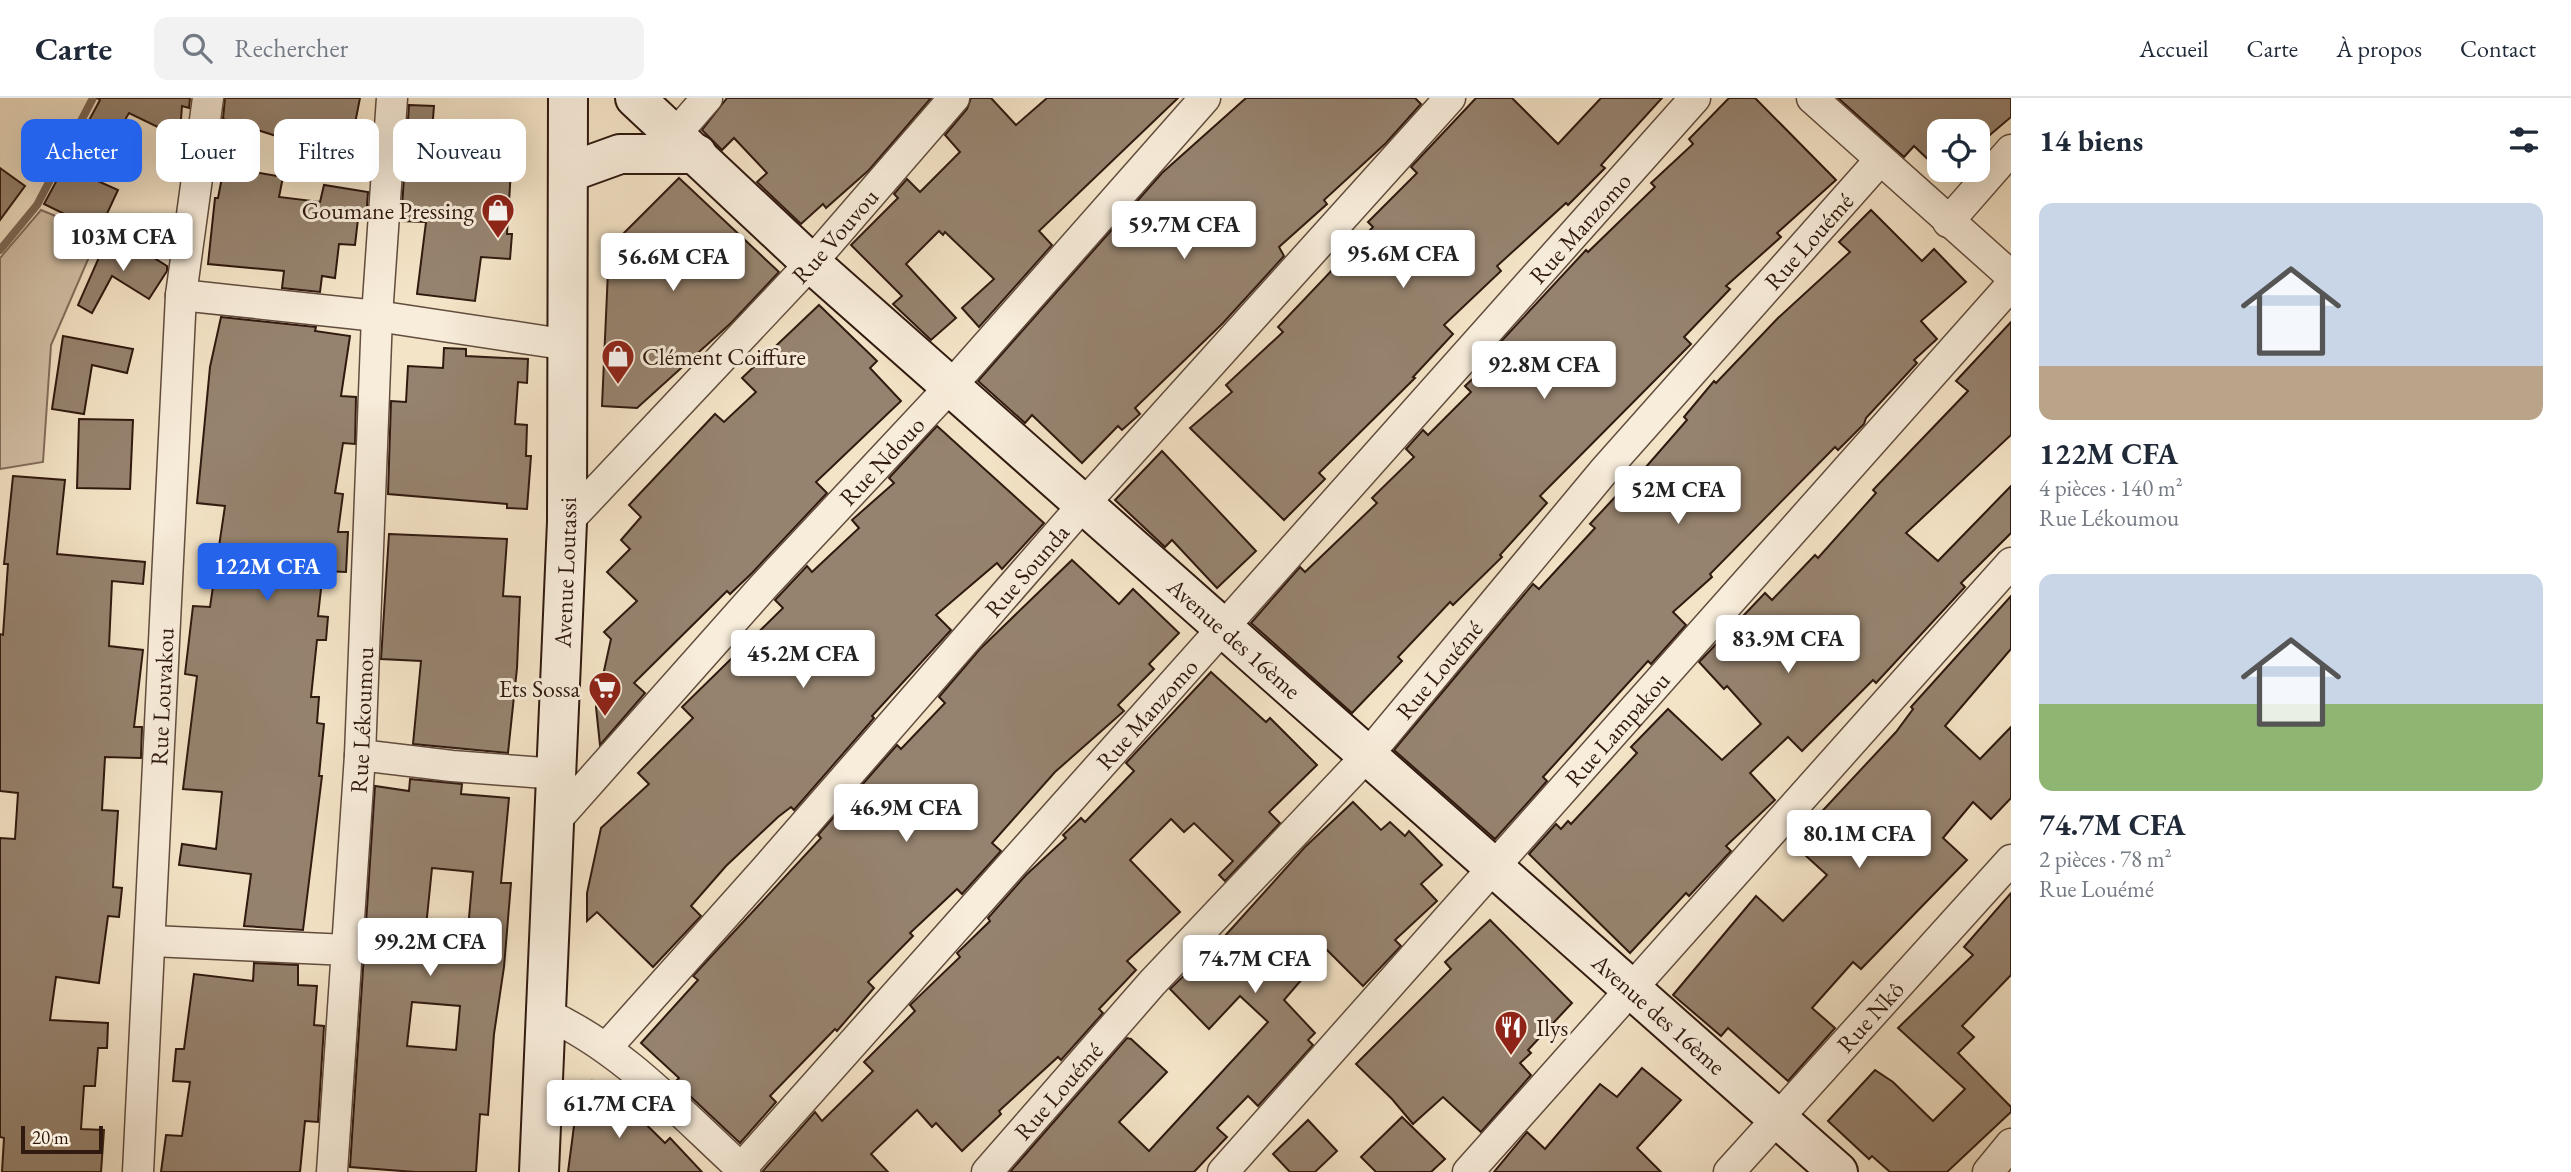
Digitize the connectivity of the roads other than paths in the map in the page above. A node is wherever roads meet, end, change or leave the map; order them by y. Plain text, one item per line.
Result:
1 (208, 98) edge
2 (392, 98) edge
3 (568, 98) edge
4 (635, 98) edge
5 (707, 98) edge
6 (954, 98) edge
7 (1205, 98) edge
8 (1450, 98) edge
9 (1695, 98) edge
10 (1812, 98) edge
11 (677, 147) junction
12 (2011, 150) edge
13 (1880, 160) junction
14 (570, 172) junction
15 (1948, 222) junction
16 (811, 263) junction
17 (2011, 276) edge
18 (2011, 285) edge
19 (181, 295) junction
20 (377, 316) junction
21 (569, 345) junction
22 (950, 387) junction
23 (1084, 504) junction
24 (566, 522) junction
25 (2011, 562) edge
26 (1222, 626) junction
27 (360, 755) junction
28 (1366, 757) junction
29 (558, 774) junction
30 (556, 820) junction
31 (2011, 860) edge
32 (1493, 868) junction
33 (152, 941) junction
34 (348, 950) junction
35 (1632, 992) junction
36 (546, 1014) junction
37 (607, 1047) junction
38 (1778, 1117) junction
39 (2011, 1144) edge
40 (742, 1171) edge
41 (138, 1172) edge
42 (332, 1172) edge
43 (539, 1172) edge
44 (987, 1172) edge
45 (1223, 1172) edge
46 (1468, 1172) edge
47 (1729, 1172) edge
48 (1838, 1172) edge
49 (1988, 1172) edge

1 - 19 street, Rue Louvakou
2 - 20 street, Rue Lékoumou
3 - 14 main road, Avenue Loutassi
4 - 11 main road, Avenue des 16ème
5 - 11 street
6 - 16 street, Rue Vouvou
7 - 22 street, Rue Ndouo
8 - 23 street, Rue Sounda
9 - 26 street, Rue Manzomo
10 - 13 street
11 - 14 main road
11 - 16 main road, Avenue des 16ème
12 - 15 street
13 - 15 street
13 - 28 street, Rue Louémé
14 - 21 main road, Avenue Loutassi
15 - 17 street
16 - 22 main road, Avenue des 16ème
16 - 24 street, Rue Vouvou
18 - 32 street, Rue Lampakou
19 - 20 street
19 - 33 street, Rue Louvakou
20 - 21 street
20 - 27 street, Rue Lékoumou
21 - 24 main road, Avenue Loutassi
22 - 23 main road, Avenue des 16ème
22 - 30 street, Rue Ndouo
23 - 26 main road, Avenue des 16ème
23 - 37 street, Rue Sounda
24 - 29 main road, Avenue Loutassi
25 - 35 street
26 - 28 main road, Avenue des 16ème
26 - 40 street, Rue Manzomo
27 - 29 street
27 - 34 street, Rue Lékoumou
28 - 32 main road, Avenue des 16ème
28 - 44 street, Rue Louémé
29 - 30 main road, Avenue Loutassi
30 - 36 main road, Avenue Loutassi
31 - 38 street, Rue Nkô
32 - 35 main road, Avenue des 16ème
32 - 45 street, Rue Lampakou
33 - 34 street
33 - 41 street, Rue Louvakou
34 - 42 street, Rue Lékoumou
35 - 38 main road, Avenue des 16ème
35 - 46 street
36 - 37 street
36 - 43 main road, Avenue Loutassi
37 - 40 street
38 - 47 street, Rue Nkô
38 - 48 main road, Avenue des 16ème
39 - 49 street

